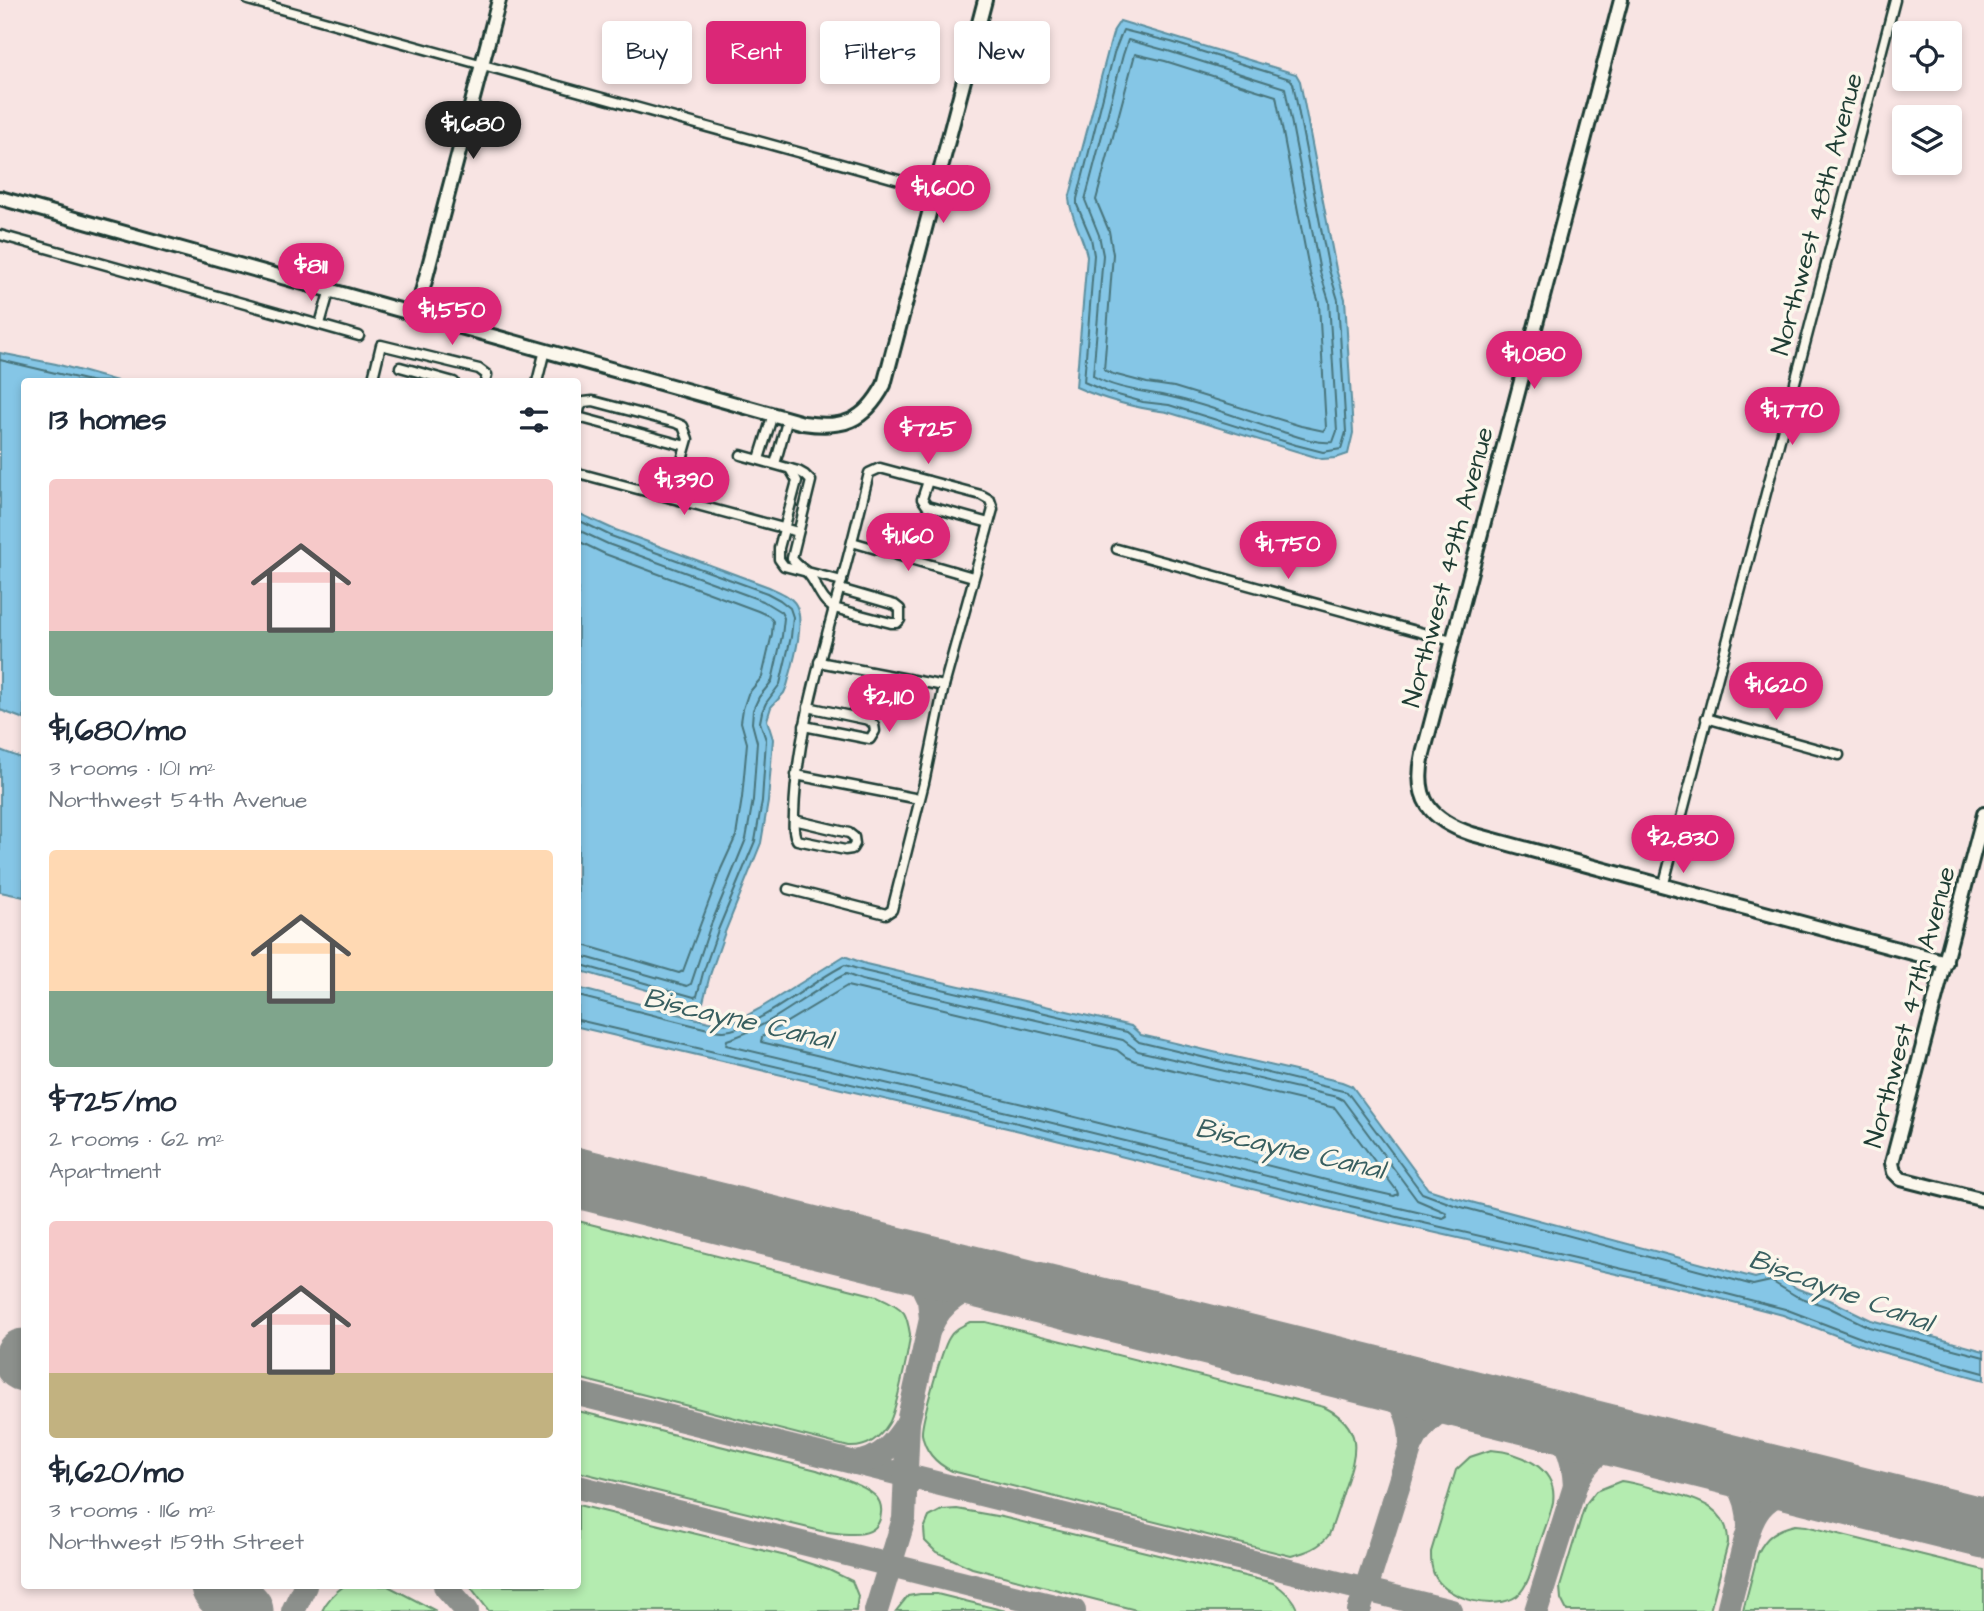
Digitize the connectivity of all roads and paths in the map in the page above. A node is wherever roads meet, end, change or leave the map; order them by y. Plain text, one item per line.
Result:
1 (248, 0) edge
2 (499, 0) edge
3 (985, 0) edge
4 (1621, 0) edge
5 (1895, 0) edge
6 (481, 64) junction
7 (935, 190) junction
8 (0, 198) edge
9 (0, 235) edge
10 (330, 289) junction
11 (416, 314) junction
12 (320, 324) junction
13 (359, 336) dead end
14 (545, 350) junction
15 (400, 367) dead end
16 (373, 378) edge
17 (440, 378) edge
18 (486, 378) edge
19 (538, 378) edge
20 (581, 406) edge
21 (773, 414) junction
22 (581, 418) edge
23 (788, 418) junction
24 (686, 446) junction
25 (741, 455) dead end
26 (759, 459) junction
27 (775, 464) junction
28 (790, 469) junction
29 (581, 474) edge
30 (928, 481) junction
31 (671, 498) junction
32 (989, 523) junction
33 (785, 528) junction
34 (798, 532) junction
35 (852, 542) junction
36 (1117, 549) dead end
37 (808, 573) junction
38 (973, 577) junction
39 (841, 585) junction
40 (834, 608) junction
41 (1451, 641) junction
42 (819, 662) junction
43 (944, 686) junction
44 (808, 707) junction
45 (1706, 718) junction
46 (804, 726) junction
47 (1839, 755) dead end
48 (796, 775) junction
49 (919, 799) junction
50 (1984, 814) edge
51 (794, 820) junction
52 (1663, 887) junction
53 (788, 889) dead end
54 (1946, 962) junction
55 (1984, 1200) edge

1 - 6 street
2 - 6 street
3 - 7 street
4 - 41 street, Northwest 49th Avenue
5 - 45 street, Northwest 48th Avenue
6 - 7 street
6 - 11 street
7 - 23 street
8 - 10 street
9 - 12 street
10 - 11 street
10 - 12 street
11 - 14 street
12 - 13 street
14 - 19 street
14 - 21 street
15 - 17 street
16 - 18 street
20 - 24 street
21 - 23 street
21 - 26 street
22 - 24 street
23 - 27 street
24 - 31 street
25 - 26 street
26 - 27 street
27 - 28 street
28 - 33 street
28 - 34 street
29 - 31 street
30 - 32 street
30 - 32 street
30 - 35 street
31 - 33 street
32 - 38 street
33 - 34 street
33 - 37 street
34 - 37 street
35 - 38 street
35 - 39 street
36 - 41 street
37 - 39 street
37 - 40 street
38 - 43 street
39 - 40 street
39 - 40 street
40 - 42 street
41 - 52 street, Northwest 49th Avenue
42 - 43 street
42 - 44 street
43 - 49 street
44 - 46 street
44 - 46 street
45 - 47 street
45 - 52 street, Northwest 48th Avenue
46 - 48 street
48 - 49 street
48 - 51 street
49 - 53 street
50 - 54 street, Northwest 47th Avenue
51 - 51 street
52 - 54 street
54 - 55 street, Northwest 47th Avenue

